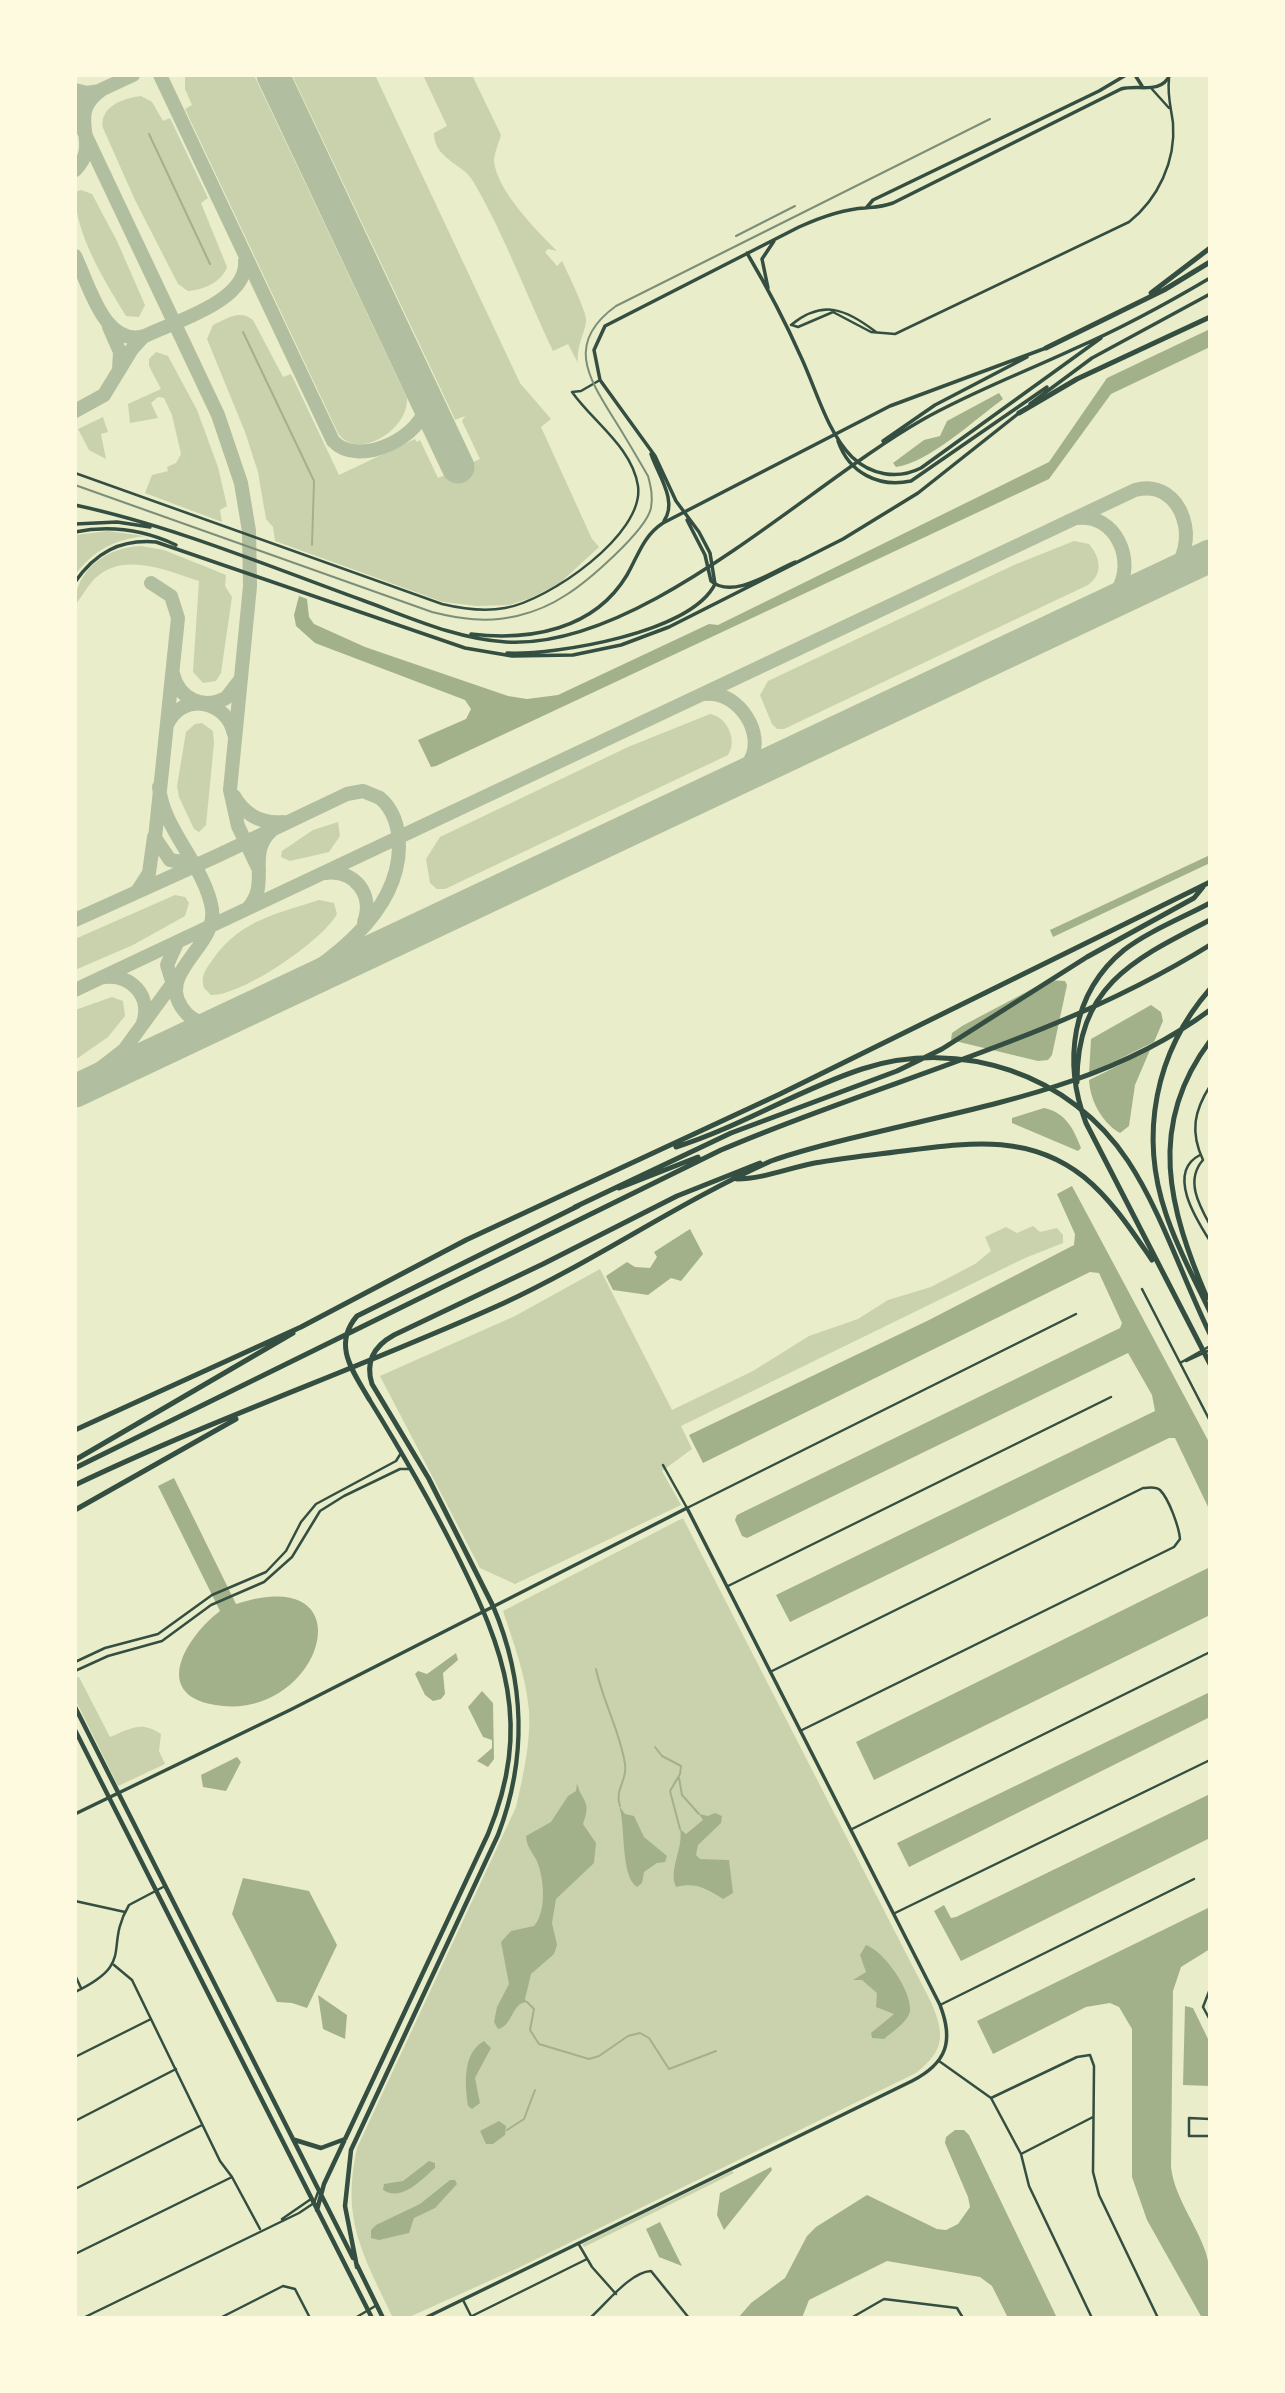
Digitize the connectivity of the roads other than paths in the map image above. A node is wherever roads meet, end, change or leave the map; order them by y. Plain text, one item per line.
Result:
1 (1126, 75) edge
2 (1135, 75) edge
3 (1170, 76) edge
4 (1144, 87) junction
5 (1151, 88) junction
6 (1170, 108) junction
7 (866, 208) junction
8 (777, 238) junction
9 (1210, 248) edge
10 (747, 253) junction
11 (1210, 262) edge
12 (1210, 278) edge
13 (1210, 294) edge
14 (772, 296) junction
15 (1119, 313) junction
16 (1210, 316) edge
17 (790, 326) junction
18 (1121, 327) junction
19 (1046, 348) junction
20 (1073, 370) junction
21 (600, 380) junction
22 (1018, 414) junction
23 (835, 433) junction
24 (650, 449) junction
25 (867, 453) junction
26 (75, 473) edge
27 (75, 505) edge
28 (683, 512) junction
29 (663, 523) junction
30 (75, 524) edge
31 (162, 529) junction
32 (75, 532) edge
33 (821, 551) junction
34 (191, 552) junction
35 (75, 582) edge
36 (715, 584) junction
37 (441, 629) junction
38 (487, 653) junction
39 (1208, 883) edge
40 (1210, 903) edge
41 (1210, 920) edge
42 (1210, 945) edge
43 (1210, 989) edge
44 (1210, 1010) edge
45 (1210, 1041) edge
46 (1210, 1086) edge
47 (1078, 1099) junction
48 (721, 1150) junction
49 (653, 1154) junction
50 (786, 1155) junction
51 (1200, 1155) junction
52 (734, 1179) junction
53 (575, 1207) junction
54 (1210, 1225) edge
55 (1210, 1241) edge
56 (1164, 1278) junction
57 (1142, 1289) dead end
58 (1210, 1304) edge
59 (1210, 1312) edge
60 (1076, 1314) dead end
61 (301, 1327) junction
62 (1210, 1334) edge
63 (1210, 1348) edge
64 (1208, 1361) edge
65 (1180, 1363) junction
66 (1111, 1397) dead end
67 (369, 1399) joint
68 (244, 1412) junction
69 (1210, 1421) edge
70 (75, 1430) edge
71 (402, 1450) junction
72 (75, 1460) edge
73 (663, 1465) dead end
74 (75, 1468) edge
75 (413, 1470) junction
76 (75, 1485) edge
77 (687, 1508) junction
78 (75, 1510) edge
79 (727, 1587) junction
80 (493, 1606) junction
81 (484, 1610) junction
82 (1210, 1652) edge
83 (75, 1662) edge
84 (75, 1671) edge
85 (770, 1672) junction
86 (75, 1707) edge
87 (75, 1730) edge
88 (800, 1731) junction
89 (1210, 1760) edge
90 (118, 1794) junction
91 (109, 1798) junction
92 (75, 1814) edge
93 (850, 1830) junction
94 (1194, 1879) dead end
95 (165, 1886) junction
96 (156, 1891) junction
97 (75, 1900) edge
98 (125, 1912) junction
99 (893, 1914) junction
100 (114, 1965) junction
101 (75, 1976) edge
102 (211, 1977) junction
103 (202, 1981) junction
104 (82, 1989) junction
105 (1210, 1989) edge
106 (75, 1993) edge
107 (940, 2006) junction
108 (151, 2019) junction
109 (1210, 2020) edge
110 (247, 2049) junction
111 (238, 2053) junction
112 (75, 2057) edge
113 (939, 2061) junction
114 (176, 2069) junction
115 (991, 2098) junction
116 (280, 2114) junction
117 (1093, 2117) junction
118 (271, 2118) junction
119 (1210, 2119) edge
120 (75, 2121) edge
121 (202, 2125) junction
122 (1210, 2136) edge
123 (292, 2137) junction
124 (346, 2138) junction
125 (1021, 2154) junction
126 (232, 2177) junction
127 (75, 2189) edge
128 (319, 2191) junction
129 (315, 2201) junction
130 (329, 2210) junction
131 (282, 2219) junction
132 (260, 2229) junction
133 (578, 2243) junction
134 (75, 2254) edge
135 (587, 2259) junction
136 (357, 2267) junction
137 (616, 2294) junction
138 (463, 2300) junction
139 (377, 2305) junction
140 (368, 2310) junction
141 (469, 2317) edge
142 (83, 2318) edge
143 (220, 2318) edge
144 (310, 2318) edge
145 (355, 2318) edge
146 (372, 2318) edge
147 (383, 2318) edge
148 (425, 2318) edge
149 (590, 2318) edge
150 (690, 2318) edge
151 (851, 2318) edge
152 (963, 2318) edge
153 (1093, 2318) edge
154 (1158, 2318) edge

1 - 7 street
2 - 4 street
3 - 5 street
3 - 6 street
4 - 5 street
4 - 7 street
5 - 6 street
6 - 17 street
7 - 8 street
8 - 10 street
8 - 14 street
9 - 15 highway
10 - 14 street
10 - 21 street
11 - 15 highway
12 - 18 street
13 - 20 street
14 - 17 street
15 - 19 highway
16 - 22 highway
17 - 23 street
18 - 23 street
18 - 25 street
19 - 23 street
19 - 25 street
20 - 22 street
20 - 23 street
21 - 24 street
21 - 26 street
22 - 33 street
23 - 28 street
24 - 28 street
24 - 29 street
25 - 37 street
27 - 31 street
28 - 29 street
28 - 36 street
29 - 37 street
30 - 31 street
31 - 37 street
32 - 34 street
33 - 36 street
33 - 38 street
34 - 35 street
34 - 38 street
36 - 38 street
39 - 49 highway
39 - 53 highway
40 - 47 highway
41 - 47 highway
42 - 48 highway
43 - 59 highway
44 - 50 highway
45 - 58 highway
46 - 51 street
47 - 56 highway
48 - 53 highway
48 - 74 highway
49 - 61 highway
49 - 62 highway
50 - 52 highway
50 - 80 highway
51 - 54 street
51 - 55 street
52 - 56 highway
52 - 68 highway
53 - 67 highway
56 - 64 highway
57 - 65 street
60 - 77 street
61 - 70 highway
61 - 72 highway
63 - 65 street
65 - 69 street
66 - 79 street
67 - 71 main road
68 - 76 highway
68 - 78 highway
71 - 75 main road
71 - 83 street
73 - 77 street
75 - 81 main road
75 - 84 street
77 - 79 street
77 - 80 street
79 - 85 street
80 - 81 street
80 - 136 main road
81 - 90 street
81 - 124 main road
82 - 93 street
85 - 88 street
85 - 88 street
86 - 90 main road
87 - 91 main road
88 - 93 street
89 - 99 street
90 - 91 street
90 - 95 main road
91 - 92 street
91 - 96 main road
93 - 99 street
94 - 107 street
95 - 96 street
95 - 102 main road
96 - 98 street
96 - 103 main road
97 - 98 street
98 - 100 street
99 - 107 street
100 - 104 street
100 - 108 street
101 - 104 street
102 - 103 main road
102 - 110 main road
103 - 111 main road
104 - 106 street
105 - 109 street
107 - 113 street
108 - 112 street
108 - 114 street
110 - 111 main road
110 - 116 main road
111 - 118 main road
113 - 115 street
113 - 133 street
114 - 120 street
114 - 121 street
115 - 117 street
115 - 125 street
116 - 118 main road
116 - 123 main road
117 - 125 street
117 - 154 street
118 - 129 main road
119 - 122 street
121 - 126 street
121 - 127 street
123 - 124 main road
123 - 128 main road
124 - 128 main road
125 - 153 street
126 - 132 street
126 - 134 street
128 - 129 main road
128 - 130 main road
129 - 130 main road
129 - 131 street
129 - 131 street
129 - 140 main road
130 - 136 main road
131 - 132 street
132 - 142 street
133 - 135 street
133 - 138 street
135 - 137 street
135 - 141 street
136 - 139 main road
137 - 149 street
137 - 150 street
138 - 141 street
138 - 148 street
139 - 140 street
139 - 147 main road
140 - 145 street
140 - 146 main road
143 - 144 street
151 - 152 street

